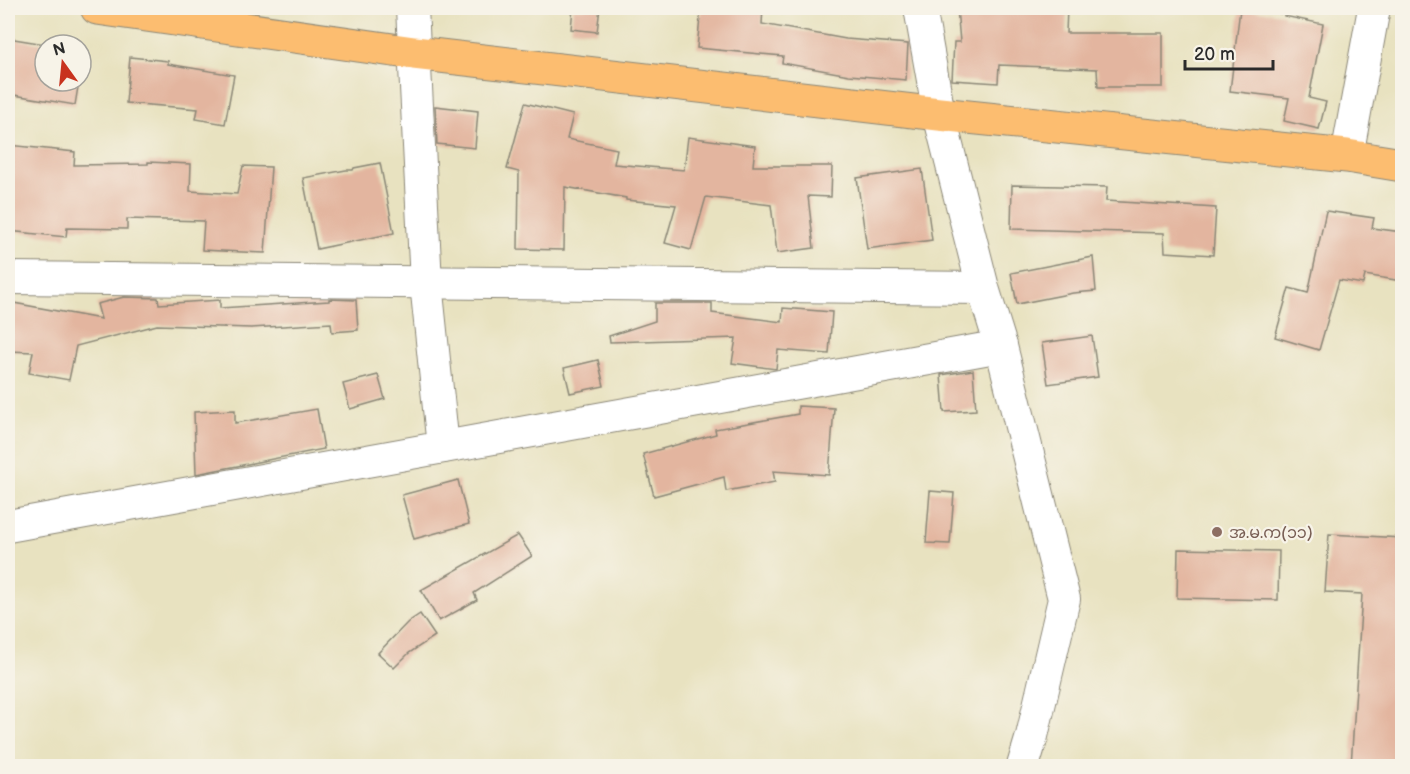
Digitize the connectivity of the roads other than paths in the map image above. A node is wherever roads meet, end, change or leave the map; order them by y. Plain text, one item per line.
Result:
1 (97, 8) edge
2 (412, 8) edge
3 (920, 8) edge
4 (1374, 8) edge
5 (414, 53) junction
6 (939, 114) junction
7 (1347, 156) junction
8 (1402, 165) edge
9 (8, 278) edge
10 (426, 283) junction
11 (983, 288) junction
12 (1001, 346) junction
13 (443, 447) junction
14 (8, 526) edge
15 (1023, 766) edge

1 - 5 highway
2 - 5 street
3 - 6 street
4 - 7 street
5 - 6 highway
5 - 10 street
6 - 7 highway
6 - 11 street
7 - 8 highway
9 - 10 street
10 - 11 street
10 - 13 street
11 - 12 street
12 - 13 street
12 - 15 street
13 - 14 street

